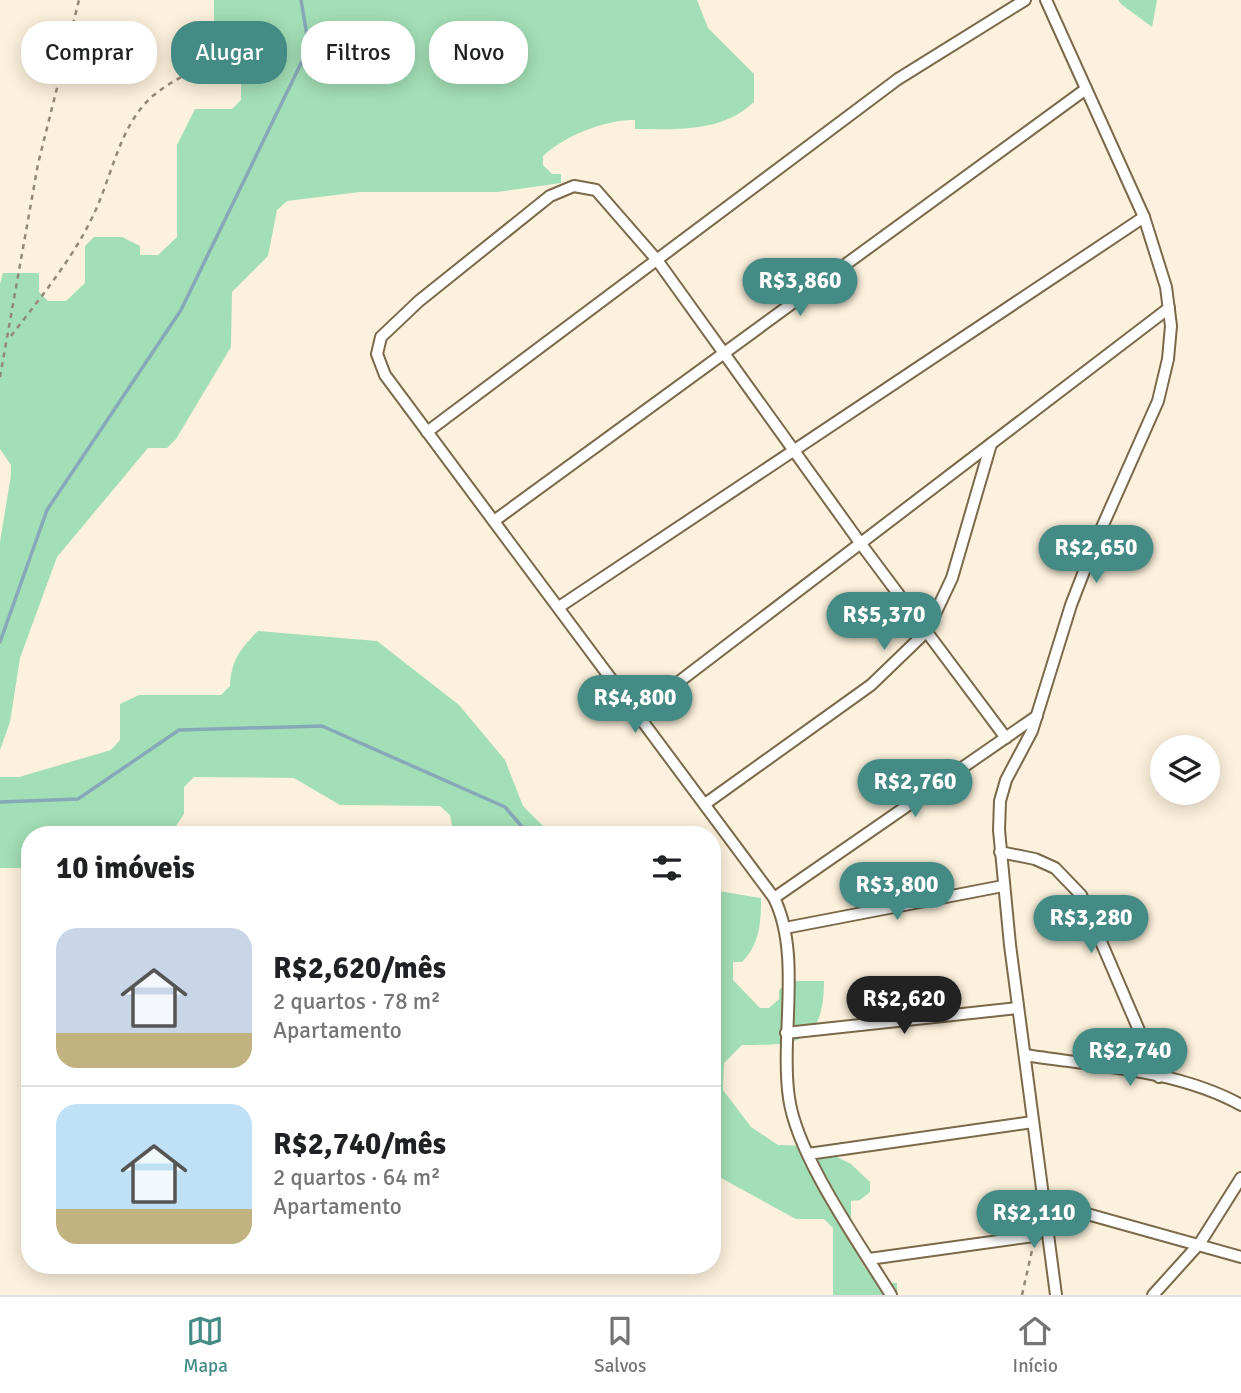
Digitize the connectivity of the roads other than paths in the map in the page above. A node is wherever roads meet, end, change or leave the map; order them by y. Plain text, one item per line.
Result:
1 (1025, 0) edge
2 (1046, 0) edge
3 (1086, 89) junction
4 (1144, 217) junction
5 (657, 260) junction
6 (1169, 308) junction
7 (726, 353) junction
8 (427, 432) junction
9 (991, 444) junction
10 (793, 451) junction
11 (494, 521) junction
12 (861, 544) junction
13 (559, 607) junction
14 (927, 631) junction
15 (638, 713) junction
16 (1037, 715) junction
17 (1006, 737) junction
18 (705, 804) junction
19 (1000, 852) junction
20 (1003, 886) junction
21 (774, 898) junction
22 (785, 928) junction
23 (1018, 1008) junction
24 (786, 1033) junction
25 (1025, 1055) junction
26 (1158, 1077) junction
27 (1241, 1105) edge
28 (1033, 1122) junction
29 (808, 1154) junction
30 (1241, 1178) edge
31 (1044, 1202) junction
32 (1046, 1227) junction
33 (1199, 1243) junction
34 (1241, 1257) edge
35 (869, 1259) junction
36 (891, 1295) edge
37 (1056, 1295) edge
38 (1153, 1295) edge

1 - 5 street
2 - 3 street
3 - 4 street
3 - 7 street
4 - 6 street
4 - 10 street
5 - 7 street
5 - 8 street
5 - 8 street
6 - 9 street
6 - 16 street
7 - 10 street
7 - 11 street
8 - 11 street
9 - 12 street
9 - 14 street
10 - 12 street
10 - 13 street
11 - 13 street
12 - 14 street
12 - 15 street
13 - 15 street
14 - 17 street
14 - 18 street
15 - 18 street
16 - 17 street
16 - 19 street
17 - 21 street
18 - 21 street
19 - 20 street
19 - 26 street
20 - 22 street
20 - 23 street
21 - 22 street
22 - 24 street
23 - 24 street
23 - 25 street
24 - 29 street
25 - 26 street
25 - 28 street
26 - 27 street
28 - 29 street
28 - 31 street
29 - 35 street
30 - 33 street
31 - 32 street
31 - 33 street
32 - 35 street
32 - 37 street
33 - 34 street
33 - 38 street
35 - 36 street

